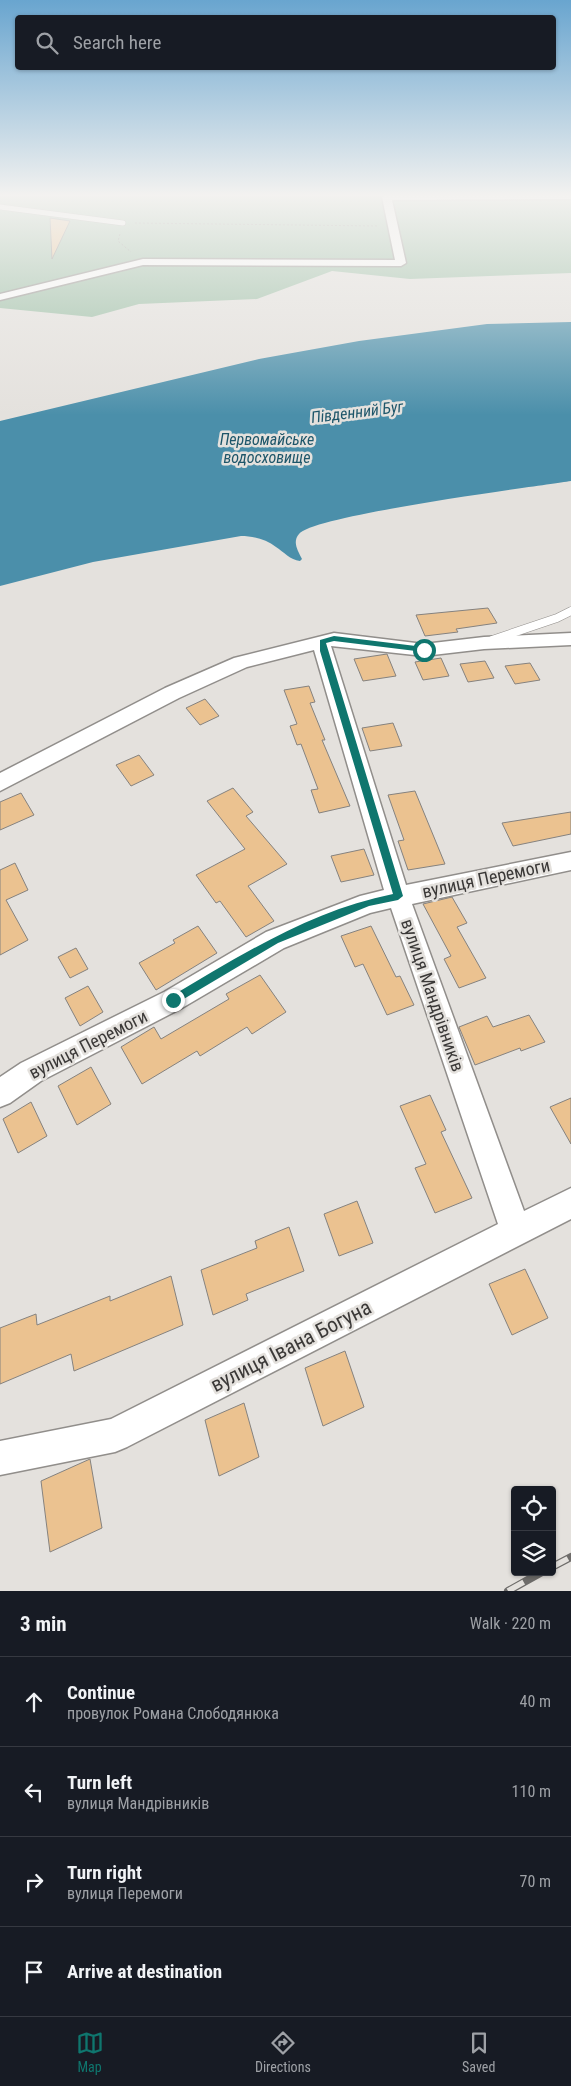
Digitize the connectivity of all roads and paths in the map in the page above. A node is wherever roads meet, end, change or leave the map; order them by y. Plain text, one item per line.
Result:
1 (122, 267) edge
2 (0, 297) edge
3 (571, 611) edge
4 (571, 639) edge
5 (322, 642) junction
6 (484, 643) junction
7 (0, 783) edge
8 (571, 860) edge
9 (398, 896) junction
10 (0, 1093) edge
11 (571, 1203) edge
12 (516, 1231) junction
13 (0, 1458) edge

1 - 2 street
3 - 6 lane
4 - 6 street
5 - 6 street
5 - 7 street
5 - 9 street, вулиця Мандрівників
8 - 9 street, вулиця Перемоги
9 - 10 street, вулиця Перемоги
9 - 12 street, вулиця Мандрівників
11 - 12 street, вулиця Івана Богуна
12 - 13 street, вулиця Івана Богуна

